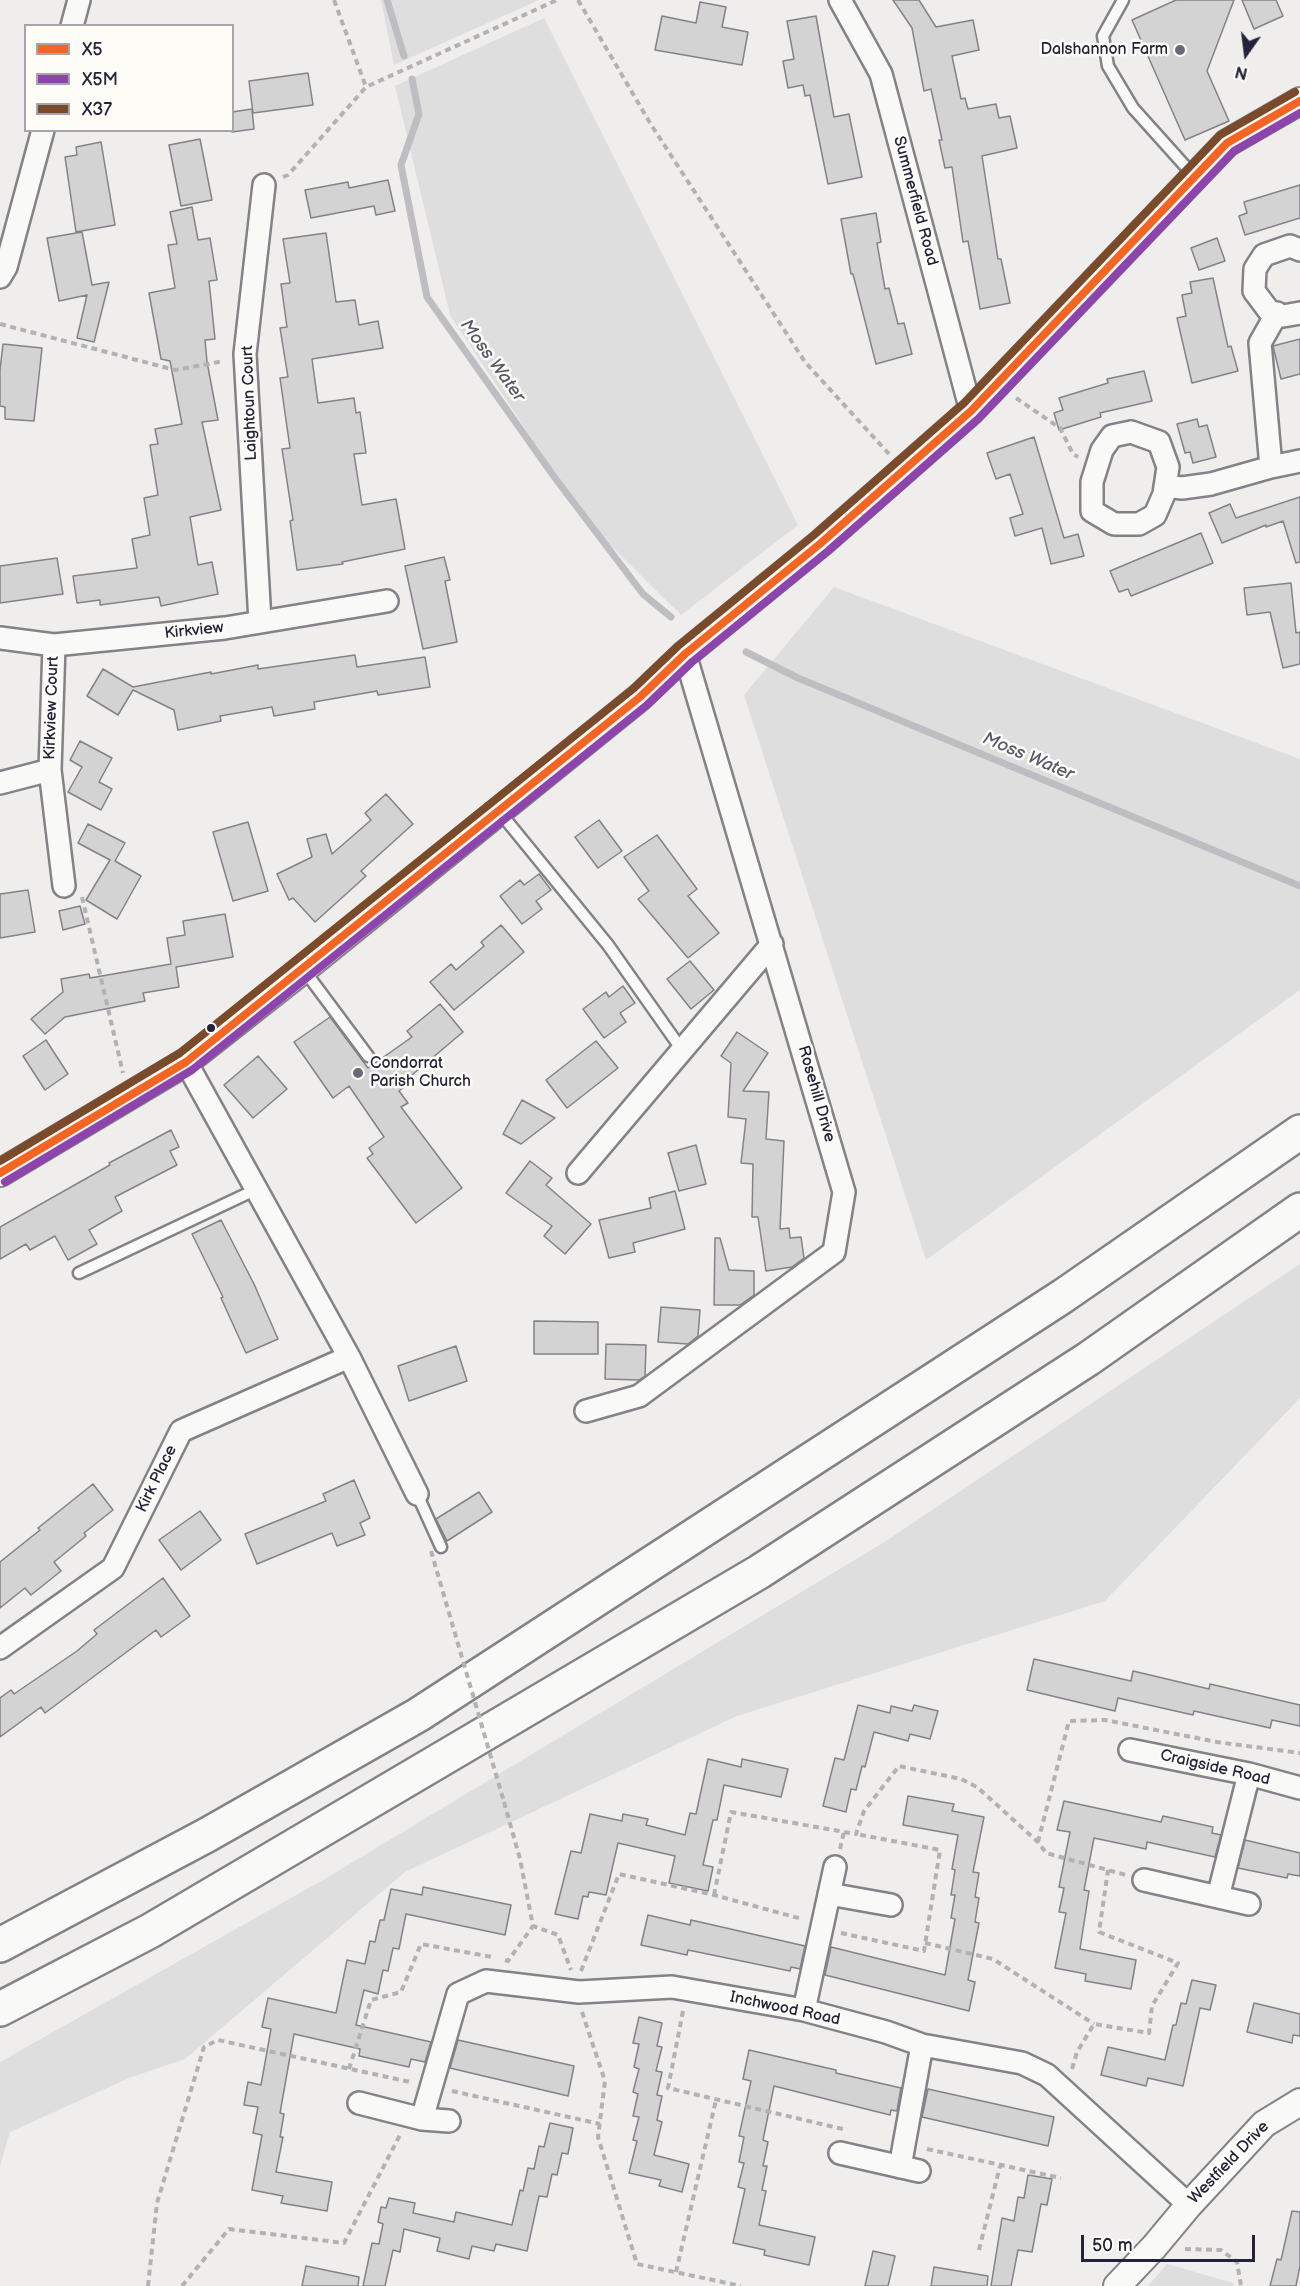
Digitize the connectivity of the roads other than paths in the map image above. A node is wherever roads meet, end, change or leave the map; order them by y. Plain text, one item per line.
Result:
1 (78, 0) edge
2 (840, 0) edge
3 (1123, 0) edge
4 (72, 24) edge
5 (1300, 101) edge
6 (42, 132) edge
7 (1194, 176) junction
8 (264, 185) road end
9 (1300, 250) edge
10 (2, 270) edge
11 (1276, 313) junction
12 (1300, 314) edge
13 (971, 411) junction
14 (1300, 461) edge
15 (1271, 467) junction
16 (1165, 486) junction
17 (387, 601) dead end
18 (260, 622) junction
19 (0, 638) edge
20 (54, 645) junction
21 (685, 654) junction
22 (50, 770) junction
23 (0, 783) edge
24 (498, 810) junction
25 (64, 886) road end
26 (772, 944) junction
27 (304, 969) junction
28 (682, 1050) junction
29 (368, 1056) dead end
30 (186, 1062) junction
31 (1300, 1132) edge
32 (0, 1173) edge
33 (578, 1173) dead end
34 (257, 1189) junction
35 (1300, 1210) edge
36 (79, 1273) dead end
37 (350, 1357) junction
38 (586, 1411) dead end
39 (417, 1494) joint
40 (436, 1549) road end
41 (0, 1647) edge
42 (1130, 1750) dead end
43 (1249, 1774) junction
44 (1300, 1788) edge
45 (835, 1867) dead end
46 (1144, 1880) road end
47 (830, 1894) junction
48 (1218, 1897) junction
49 (1249, 1904) dead end
50 (891, 1905) dead end
51 (0, 1945) edge
52 (0, 2009) edge
53 (804, 2010) junction
54 (922, 2045) junction
55 (1300, 2102) edge
56 (359, 2103) dead end
57 (416, 2118) junction
58 (449, 2121) dead end
59 (840, 2153) dead end
60 (1189, 2205) junction
61 (1117, 2286) edge

1 - 4 street
2 - 13 street, Summerfield Road
3 - 7 lane
5 - 7 street
6 - 10 street
7 - 13 street
8 - 18 street, Laightoun Court
9 - 11 street
11 - 12 street
11 - 15 street
13 - 21 street
14 - 15 street
15 - 16 street
16 - 16 street
17 - 18 street, Kirkview
18 - 20 street, Kirkview
19 - 20 street, Kirkview
20 - 22 street, Kirkview Court
21 - 24 street
21 - 26 street, Rosehill Drive
22 - 23 street, Kirkview Court
22 - 25 street, Kirkview Court
24 - 27 street
24 - 28 lane
26 - 28 street
26 - 38 street, Rosehill Drive
27 - 29 lane
27 - 30 street
28 - 33 street
30 - 32 street
30 - 34 street
31 - 51 highway
34 - 36 lane
34 - 37 street
35 - 52 highway
37 - 39 street
37 - 41 street, Kirk Place
39 - 40 lane
42 - 43 street, Craigside Road
43 - 44 street, Craigside Road
43 - 48 street
45 - 47 street
46 - 48 street
47 - 50 street
47 - 53 street
48 - 49 street
53 - 54 street, Inchwood Road
53 - 57 street, Inchwood Road
54 - 59 street
54 - 60 street, Inchwood Road
55 - 60 street, Westfield Drive
56 - 57 street
57 - 58 street
60 - 61 street, Westfield Drive

